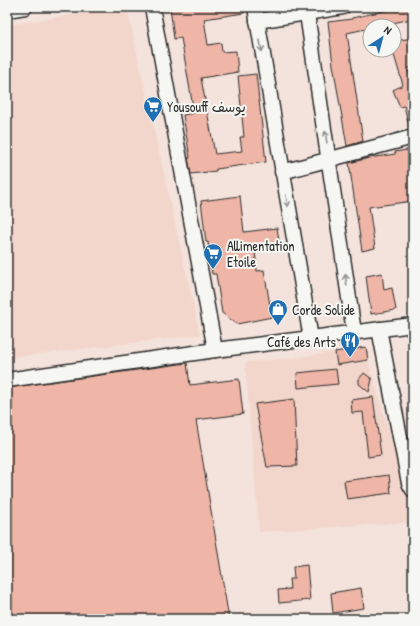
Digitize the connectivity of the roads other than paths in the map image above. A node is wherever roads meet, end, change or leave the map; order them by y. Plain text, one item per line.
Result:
1 (25, 7) edge
2 (152, 7) edge
3 (343, 7) edge
4 (7, 10) edge
5 (307, 10) edge
6 (256, 14) edge
7 (413, 137) edge
8 (329, 158) junction
9 (282, 172) junction
10 (413, 325) edge
11 (379, 329) junction
12 (354, 332) junction
13 (311, 339) junction
14 (215, 350) junction
15 (7, 380) edge
16 (413, 490) edge

1 - 4 street
2 - 14 street
3 - 5 street
5 - 6 street
8 -> 5 street
6 -> 9 street
7 - 8 street
8 - 9 street
12 -> 8 street
9 -> 13 street
10 - 11 street
11 - 12 street
11 - 16 street
12 - 13 street
13 - 14 street
14 - 15 street

